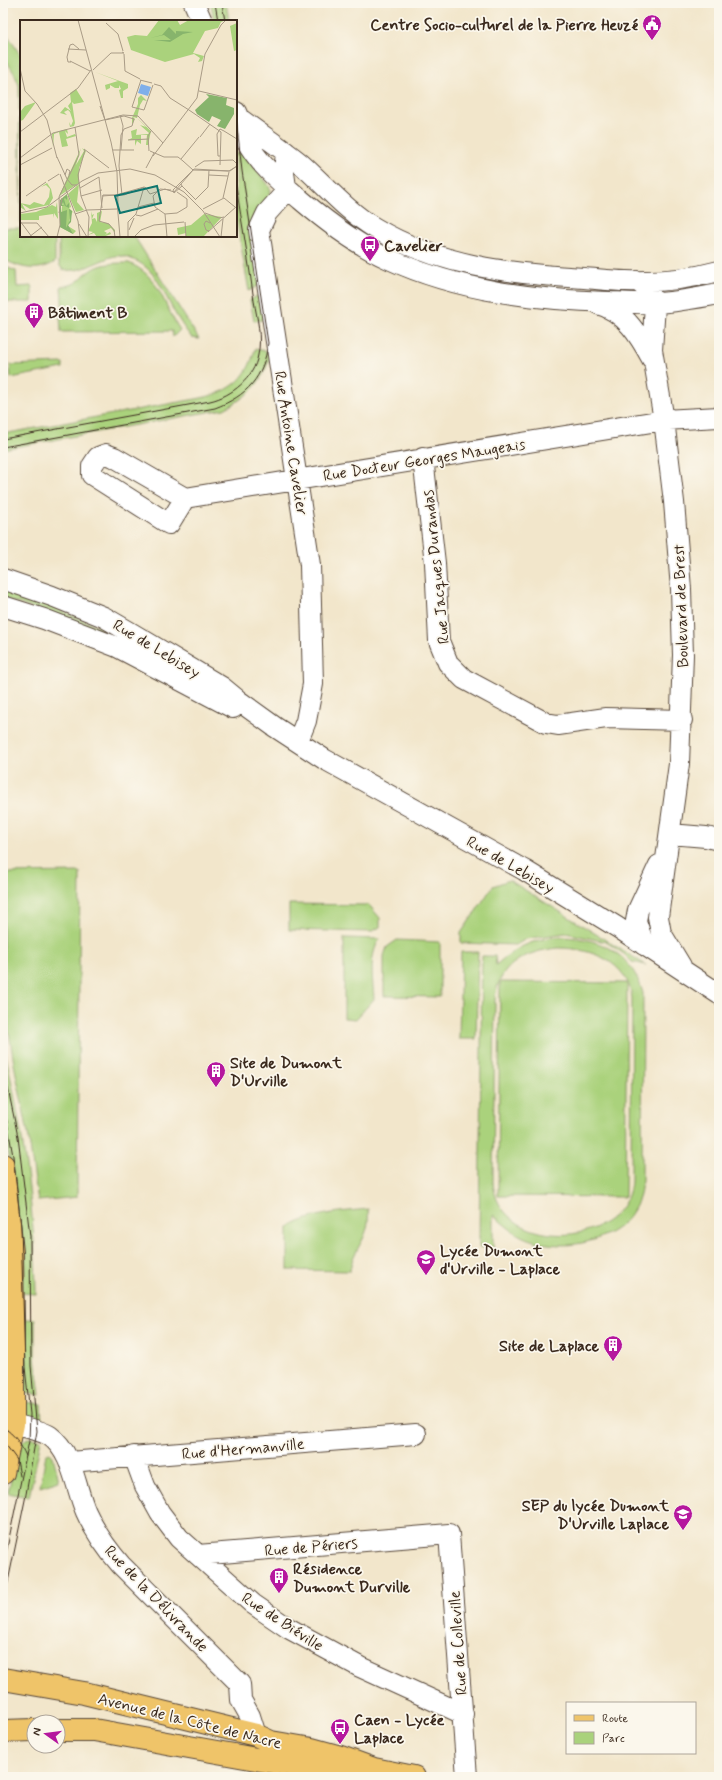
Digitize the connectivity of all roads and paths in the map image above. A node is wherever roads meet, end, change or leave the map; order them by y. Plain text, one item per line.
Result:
1 (194, 3) edge
2 (202, 3) edge
3 (202, 20) edge
4 (203, 20) edge
5 (237, 115) edge
6 (286, 152) junction
7 (286, 187) junction
8 (719, 271) edge
9 (635, 281) junction
10 (719, 294) edge
11 (677, 302) junction
12 (655, 304) junction
13 (624, 311) junction
14 (654, 325) junction
15 (654, 363) junction
16 (719, 416) edge
17 (664, 420) junction
18 (423, 458) junction
19 (298, 479) junction
20 (185, 498) dead end
21 (3, 579) edge
22 (3, 606) edge
23 (682, 720) junction
24 (298, 741) junction
25 (719, 840) edge
26 (669, 842) junction
27 (596, 915) junction
28 (658, 917) junction
29 (640, 928) junction
30 (684, 970) junction
31 (719, 994) edge
32 (4, 1175) edge
33 (8, 1423) edge
34 (416, 1434) dead end
35 (6, 1446) edge
36 (134, 1456) junction
37 (69, 1462) junction
38 (3, 1473) edge
39 (424, 1536) joint
40 (198, 1555) junction
41 (3, 1679) edge
42 (463, 1714) junction
43 (26, 1730) edge
44 (66, 1730) edge
45 (3, 1731) edge
46 (256, 1735) junction
47 (374, 1769) junction
48 (414, 1777) edge
49 (467, 1777) edge

1 - 3 street
2 - 4 street
5 - 6 street
5 - 7 street
6 - 7 street
6 - 9 street
7 - 13 street
7 - 19 street, Rue Antoine Cavelier
8 - 9 street
9 - 12 street
9 - 13 street
10 - 11 street
11 - 12 street
11 - 14 street
12 - 13 street
12 - 14 street
13 - 15 street
14 - 15 street
15 - 17 street, Boulevard de Brest
16 - 17 street, Rue Docteur Georges Maugeais
17 - 18 street, Rue Docteur Georges Maugeais
17 - 23 street, Boulevard de Brest
18 - 19 street, Rue Docteur Georges Maugeais
18 - 23 street, Rue Jacques Durandas
19 - 20 street, Rue Docteur Georges Maugeais
19 - 24 street, Rue Antoine Cavelier
21 - 24 street, Rue de Lebisey
22 - 24 street, Rue de Lebisey
23 - 26 street, Boulevard de Brest
24 - 27 street, Rue de Lebisey
25 - 26 street
26 - 28 street, Boulevard de Brest
26 - 29 street, Boulevard de Brest
27 - 29 street, Rue de Lebisey
27 - 29 street
28 - 29 street
28 - 30 street, Boulevard de Brest
29 - 30 street
30 - 31 street
32 - 33 main road
33 - 35 main road
33 - 37 street, Rue de la Délivrande
34 - 36 street, Rue d'Hermanville
35 - 38 main road
36 - 37 street, Rue d'Hermanville
36 - 40 street, Rue de Biéville
37 - 46 street, Rue de la Délivrande
39 - 40 street, Rue de Périers
39 - 42 street, Rue de Colleville
40 - 42 street, Rue de Biéville
41 - 46 main road, Avenue de la Côte de Nacre
42 - 49 street, Rue de Colleville
43 - 45 main road
44 - 47 main road, Avenue de la Côte de Nacre
46 - 47 main road, Avenue de la Côte de Nacre
47 - 48 main road

